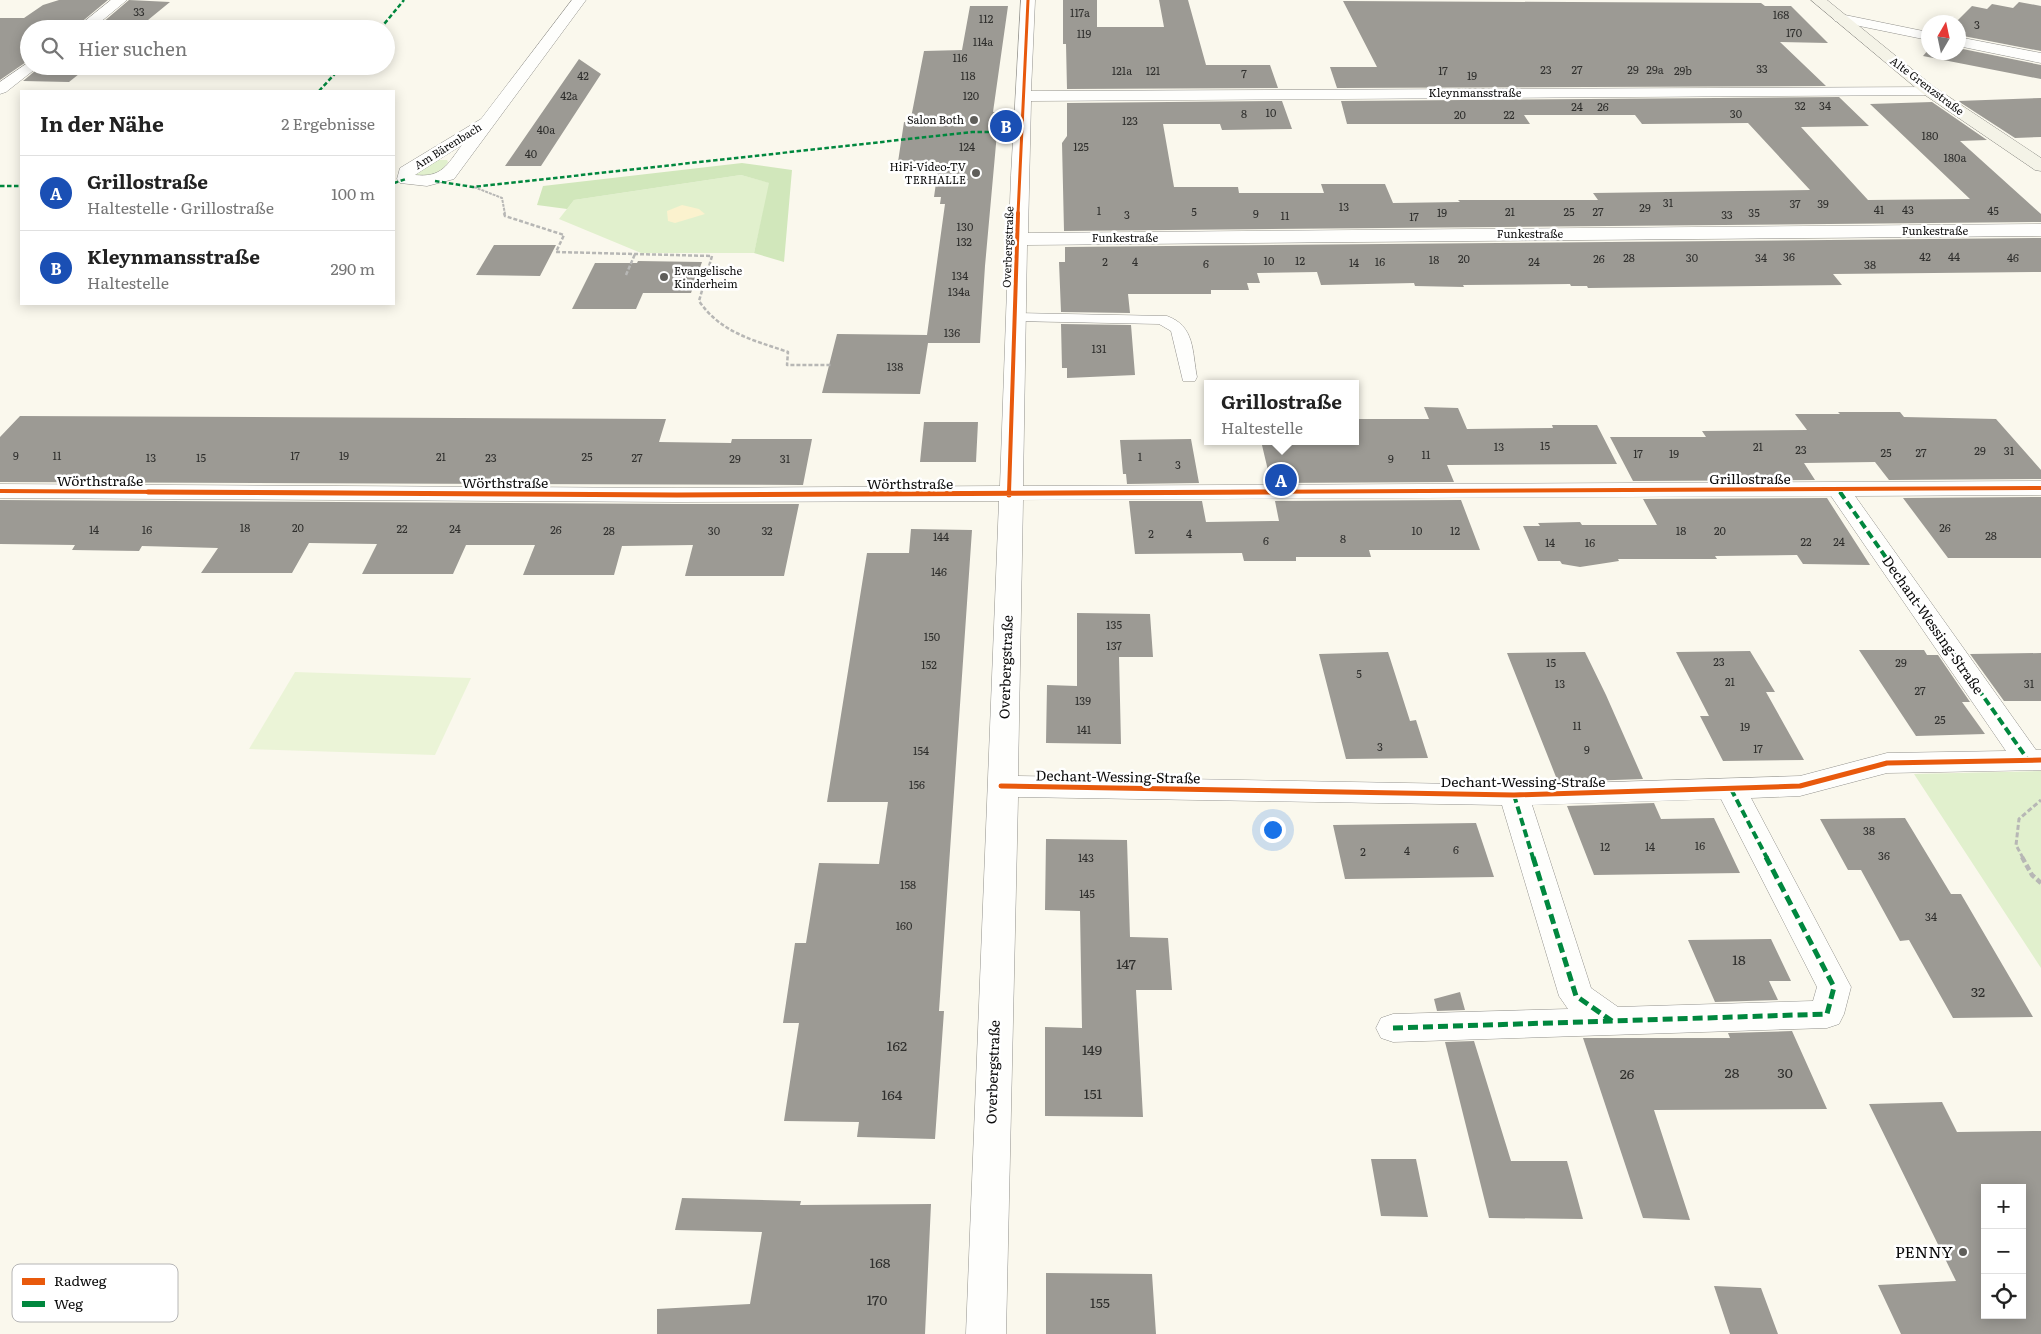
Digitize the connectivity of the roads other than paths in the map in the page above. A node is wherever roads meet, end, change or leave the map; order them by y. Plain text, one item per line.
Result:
1 (120, 0) edge
2 (579, 0) edge
3 (1028, 0) edge
4 (1818, 0) edge
5 (1840, 18) junction
6 (94, 20) edge
7 (1921, 35) edge
8 (1966, 44) edge
9 (2041, 58) edge
10 (20, 74) edge
11 (0, 89) edge
12 (1928, 90) junction
13 (1023, 96) junction
14 (486, 123) dead end
15 (2041, 166) edge
16 (2041, 230) edge
17 (1018, 239) junction
18 (1016, 318) junction
19 (1189, 377) dead end
20 (2041, 488) edge
21 (1839, 490) junction
22 (0, 491) edge
23 (1009, 495) junction
24 (2034, 760) edge
25 (1001, 786) junction
26 (1731, 790) junction
27 (1514, 795) junction
28 (1612, 1020) junction
29 (1393, 1028) dead end
30 (986, 1334) edge

1 - 6 street
2 - 14 street, Am Bärenbach
3 - 13 street, Overbergstraße
4 - 5 street, Alte Grenzstraße
5 - 7 street
5 - 12 street, Alte Grenzstraße
8 - 9 street
10 - 11 street
12 - 13 street, Kleynmansstraße
12 - 15 street, Alte Grenzstraße
13 - 17 street, Overbergstraße
16 - 17 street, Funkestraße
17 - 18 street, Overbergstraße
18 - 19 lane
18 - 23 street, Overbergstraße
20 - 21 street, Grillostraße
21 - 23 street, Grillostraße
21 - 24 street, Dechant-Wessing-Straße
22 - 23 street, Wörthstraße
23 - 25 street, Overbergstraße
24 - 26 street, Dechant-Wessing-Straße
25 - 27 street, Dechant-Wessing-Straße
25 - 30 street, Overbergstraße
26 - 27 street, Dechant-Wessing-Straße
26 - 28 street
27 - 28 street, Dechant-Wessing-Straße
28 - 29 street

